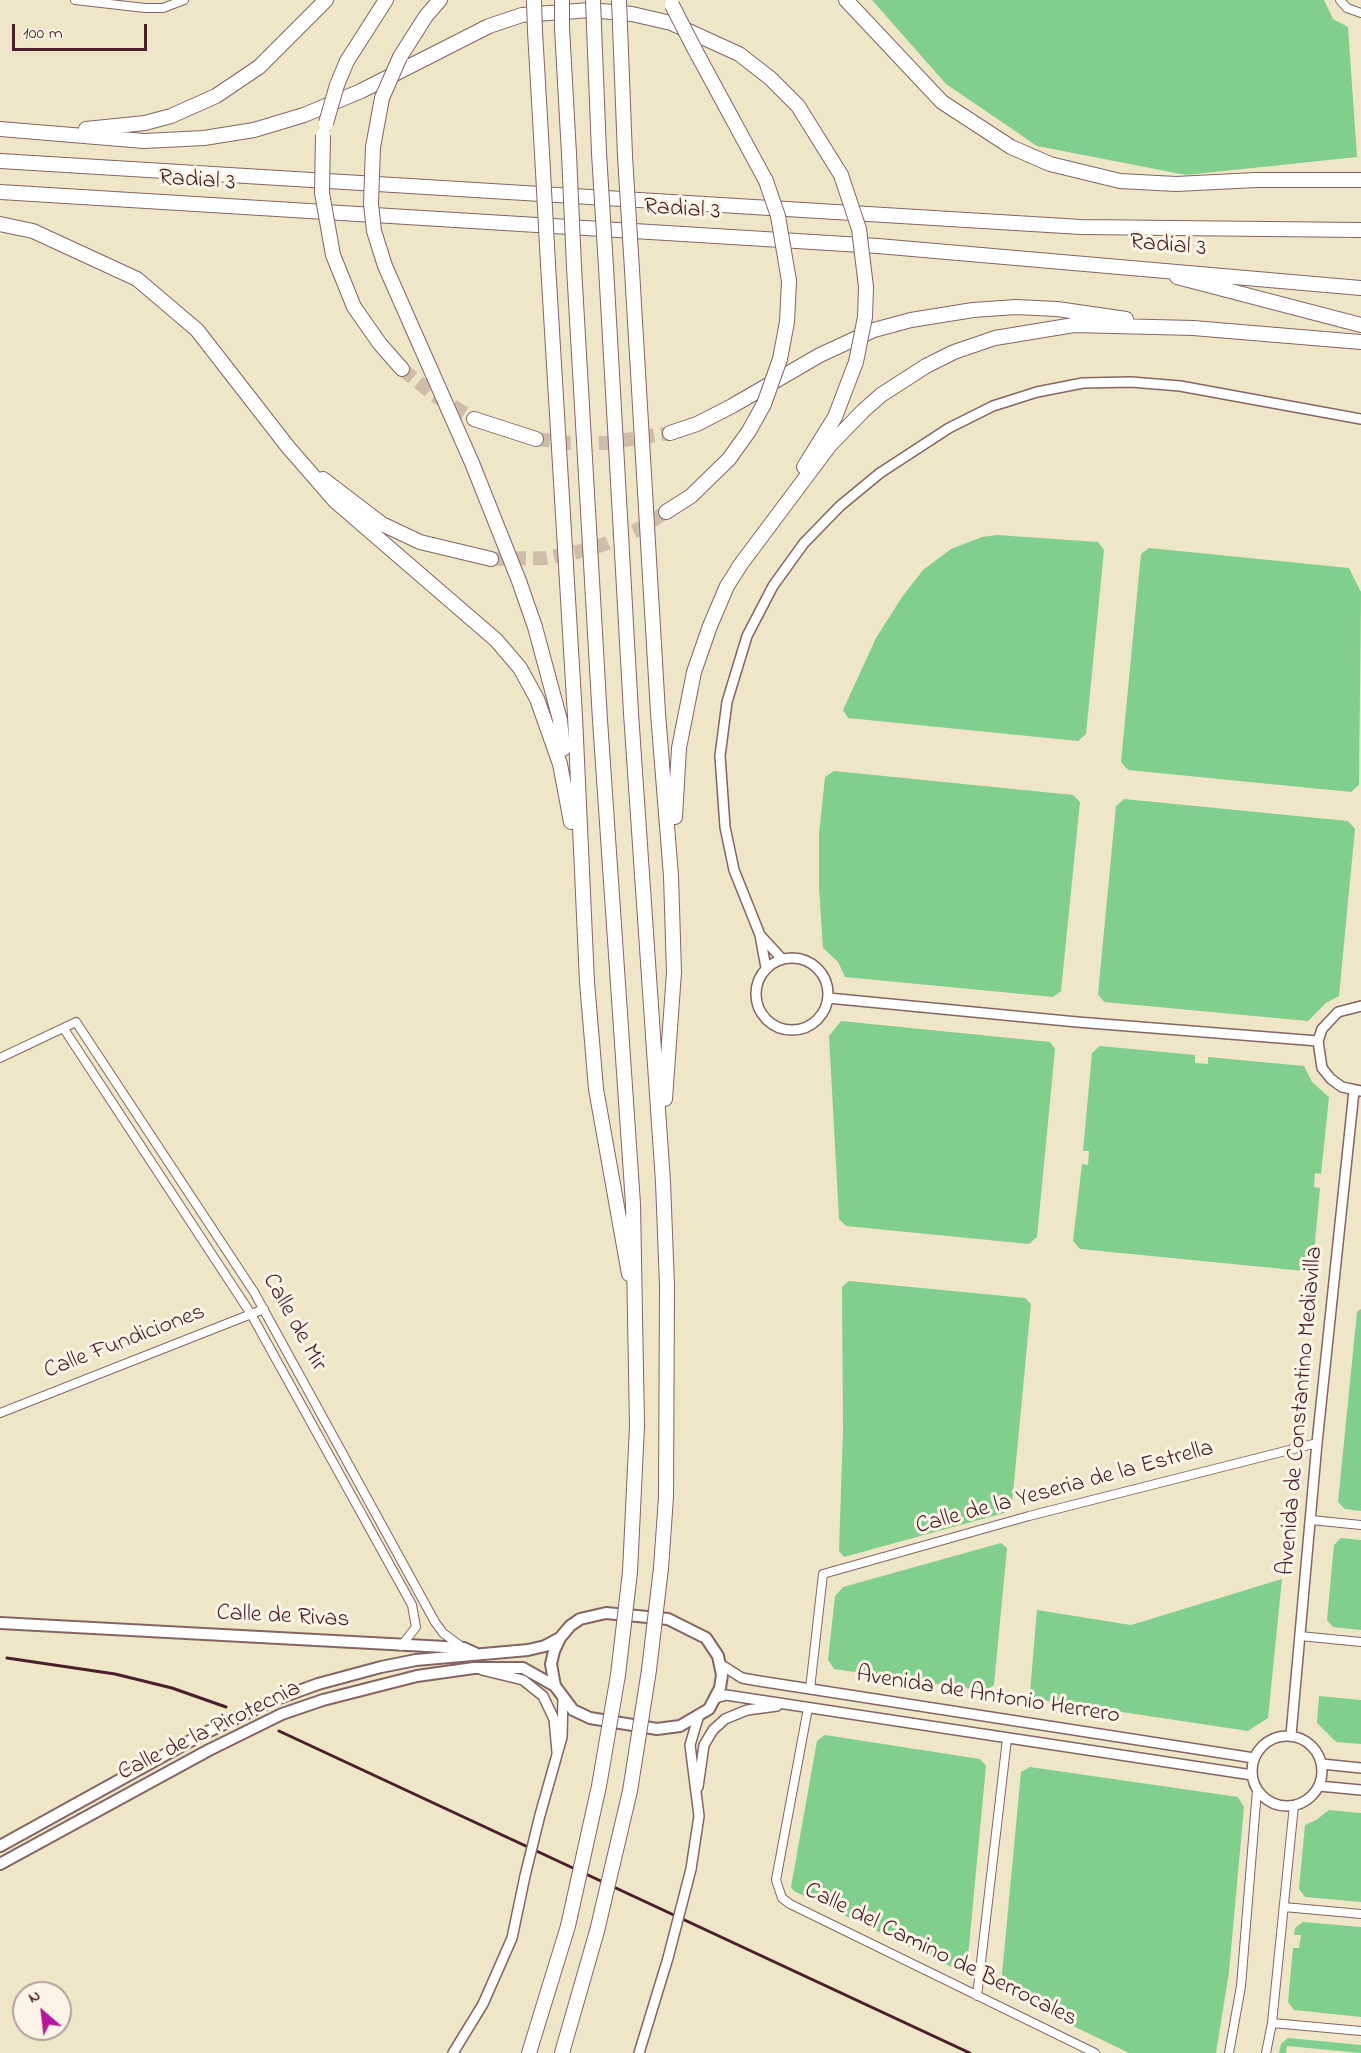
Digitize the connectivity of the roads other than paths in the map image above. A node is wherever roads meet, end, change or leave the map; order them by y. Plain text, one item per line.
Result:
1 (75, 0) edge
2 (184, 0) edge
3 (326, 0) edge
4 (386, 0) edge
5 (440, 0) edge
6 (534, 0) edge
7 (562, 0) edge
8 (593, 0) edge
9 (620, 0) edge
10 (846, 0) edge
11 (856, 0) edge
12 (1340, 0) edge
13 (671, 2) edge
14 (1361, 13) edge
15 (919, 79) junction
16 (0, 129) edge
17 (57, 133) junction
18 (0, 161) edge
19 (1361, 180) edge
20 (0, 192) edge
21 (0, 224) edge
22 (1361, 230) edge
23 (1137, 267) junction
24 (1361, 288) edge
25 (1361, 325) edge
26 (1193, 328) junction
27 (1361, 342) edge
28 (402, 369) tunnel mouth
29 (474, 419) tunnel mouth
30 (1361, 419) edge
31 (670, 433) tunnel mouth
32 (536, 439) tunnel mouth
33 (288, 447) junction
34 (666, 512) tunnel mouth
35 (491, 559) tunnel mouth
36 (738, 568) junction
37 (571, 822) junction
38 (671, 876) junction
39 (584, 932) junction
40 (760, 936) junction
41 (782, 959) junction
42 (766, 969) junction
43 (828, 998) junction
44 (1361, 1006) edge
45 (64, 1029) junction
46 (1318, 1041) junction
47 (0, 1058) edge
48 (1358, 1091) edge
49 (660, 1121) junction
50 (634, 1286) junction
51 (264, 1309) junction
52 (251, 1314) junction
53 (0, 1413) edge
54 (1317, 1443) junction
55 (1311, 1520) junction
56 (1361, 1525) edge
57 (0, 1623) edge
58 (1300, 1636) junction
59 (560, 1638) junction
60 (1361, 1642) edge
61 (401, 1646) junction
62 (464, 1648) junction
63 (478, 1654) junction
64 (720, 1664) junction
65 (474, 1668) junction
66 (555, 1686) junction
67 (810, 1689) junction
68 (716, 1698) junction
69 (563, 1700) junction
70 (786, 1705) junction
71 (808, 1708) junction
72 (698, 1718) junction
73 (1291, 1736) junction
74 (1007, 1739) junction
75 (557, 1752) junction
76 (1254, 1758) junction
77 (1322, 1764) junction
78 (1361, 1768) edge
79 (1252, 1775) junction
80 (1319, 1785) junction
81 (697, 1790) junction
82 (1257, 1790) junction
83 (1361, 1790) edge
84 (1294, 1805) junction
85 (0, 1846) edge
86 (0, 1864) edge
87 (1284, 1907) junction
88 (1361, 1914) edge
89 (977, 1996) junction
90 (1272, 2024) junction
91 (1361, 2031) edge
92 (453, 2053) edge
93 (529, 2053) edge
94 (562, 2053) edge
95 (639, 2053) edge
96 (1095, 2053) edge
97 (1229, 2053) edge
98 (1266, 2053) edge

1 - 2 street
3 - 17 highway
4 - 28 highway, bridge
5 - 37 highway, bridge
6 - 39 highway, bridge
7 - 50 highway, bridge
8 - 49 highway, bridge
9 - 38 highway, bridge
10 - 15 highway
11 - 15 highway
12 - 14 street
13 - 34 highway, bridge
15 - 19 highway
16 - 17 highway
17 - 36 highway, bridge
18 - 22 highway, Radial 3
20 - 23 highway, Radial 3
21 - 33 highway
23 - 24 highway, Radial 3
23 - 25 highway
26 - 27 highway
26 - 31 highway
26 - 36 highway
29 - 32 highway
30 - 40 street
33 - 35 highway
33 - 37 highway
36 - 38 highway
37 - 39 highway
38 - 49 highway
39 - 50 highway
40 - 41 street
40 - 42 street
41 - 42 street
41 - 43 street
42 - 43 street
43 - 46 street
44 - 46 street
45 - 47 street
45 - 51 street, Calle de Mir
45 - 52 street, Calle de Mir
46 - 48 street
48 - 54 street, Avenida de Constantino Mediavilla
49 - 94 highway, bridge
50 - 93 highway, bridge
51 - 52 street, Calle Fundiciones
51 - 62 street, Calle de Mir
52 - 53 street, Calle Fundiciones
52 - 61 street, Calle de Mir
54 - 55 street, Avenida de Constantino Mediavilla
54 - 67 street, Calle de la Yeseria de la Estrella
55 - 56 street
55 - 58 street, Avenida de Constantino Mediavilla
57 - 61 main road, Calle de Rivas
58 - 60 street
58 - 73 street, Avenida de Constantino Mediavilla
59 - 63 main road, Calle de Rivas
59 - 64 main road
59 - 66 main road
61 - 62 main road, Calle de Rivas
62 - 63 main road, Calle de Rivas
63 - 85 main road, Calle de la Pirotecnia
64 - 67 street, Avenida de Antonio Herrero
64 - 68 main road
65 - 66 main road, Calle de la Pirotecnia
65 - 75 street
65 - 86 main road, Calle de la Pirotecnia
66 - 69 main road
67 - 76 street, Avenida de Antonio Herrero
68 - 70 street, Avenida de Antonio Herrero
68 - 72 main road
69 - 72 main road
69 - 75 street
70 - 71 street, Avenida de Antonio Herrero
70 - 81 street
71 - 74 street, Avenida de Antonio Herrero
71 - 89 street, Calle del Camino de Berrocales
72 - 81 street
73 - 76 street
73 - 77 street
74 - 79 street, Avenida de Antonio Herrero
74 - 89 street
75 - 92 street, bridge
76 - 79 street
77 - 78 street
77 - 80 street
79 - 82 street
80 - 83 street
80 - 84 street
81 - 95 street, bridge
82 - 84 street
82 - 97 street
84 - 87 street
87 - 88 street
87 - 90 street
89 - 96 street, Calle del Camino de Berrocales
90 - 91 street
90 - 98 street

